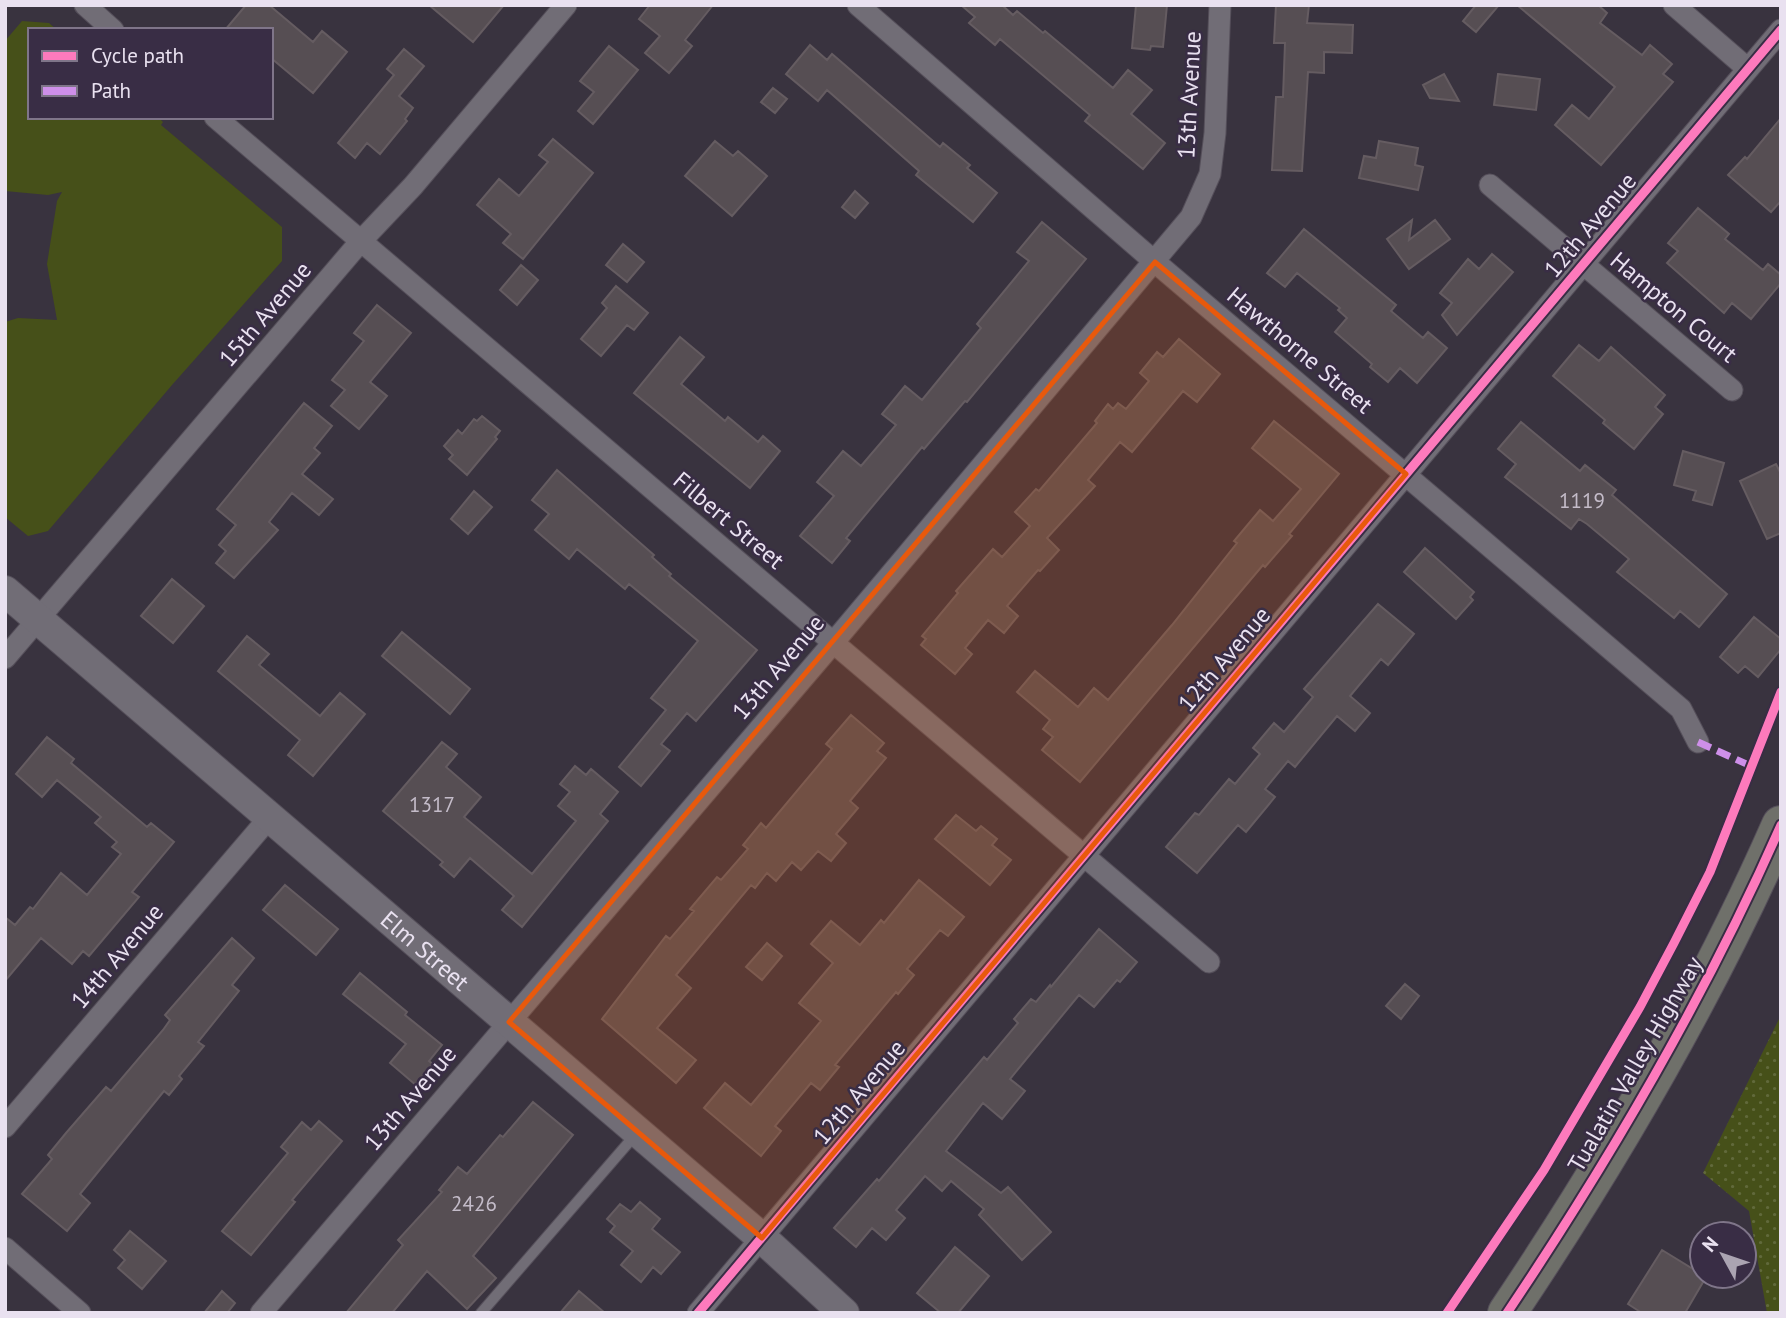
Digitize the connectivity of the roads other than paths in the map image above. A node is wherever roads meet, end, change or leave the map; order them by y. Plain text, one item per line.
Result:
1 (85, 5) edge
2 (566, 5) edge
3 (858, 5) edge
4 (1220, 5) edge
5 (1674, 5) edge
6 (111, 28) edge
7 (1781, 30) edge
8 (1748, 69) junction
9 (217, 119) edge
10 (1490, 185) dead end
11 (360, 242) junction
12 (1155, 262) junction
13 (1583, 264) junction
14 (1732, 390) dead end
15 (1406, 474) junction
16 (5, 591) edge
17 (38, 620) junction
18 (833, 643) junction
19 (5, 658) edge
20 (1698, 742) dead end
21 (269, 818) junction
22 (1781, 825) edge
23 (1083, 856) junction
24 (1209, 962) dead end
25 (509, 1022) junction
26 (5, 1127) edge
27 (637, 1132) junction
28 (762, 1238) junction
29 (5, 1248) edge
30 (80, 1313) edge
31 (261, 1313) edge
32 (481, 1313) edge
33 (698, 1313) edge
34 (844, 1313) edge
35 (1507, 1313) edge

1 - 6 street
2 - 11 street, 15th Avenue
3 - 12 street, Hawthorne Street
4 - 12 street, 13th Avenue
5 - 8 street
7 - 8 street, 12th Avenue
8 - 13 street, 12th Avenue
9 - 11 street, Filbert Street
10 - 13 street, Hampton Court
11 - 17 street, 15th Avenue
11 - 18 street, Filbert Street
12 - 15 street, Hawthorne Street
12 - 18 street, 13th Avenue
13 - 14 street, Hampton Court
13 - 15 street, 12th Avenue
15 - 20 street, Hawthorne Street
15 - 23 street, 12th Avenue
16 - 17 street, Elm Street
17 - 19 street, 15th Avenue
17 - 21 street, Elm Street
18 - 23 street, Filbert Street
18 - 25 street, 13th Avenue
21 - 25 street, Elm Street
21 - 26 street, 14th Avenue
22 - 35 highway, Tualatin Valley Highway
23 - 24 street, Filbert Street
23 - 28 street, 12th Avenue
25 - 27 street, Elm Street
25 - 31 street, 13th Avenue
27 - 28 street, Elm Street
27 - 32 lane
28 - 33 street, 12th Avenue
28 - 34 street, Elm Street
29 - 30 street

